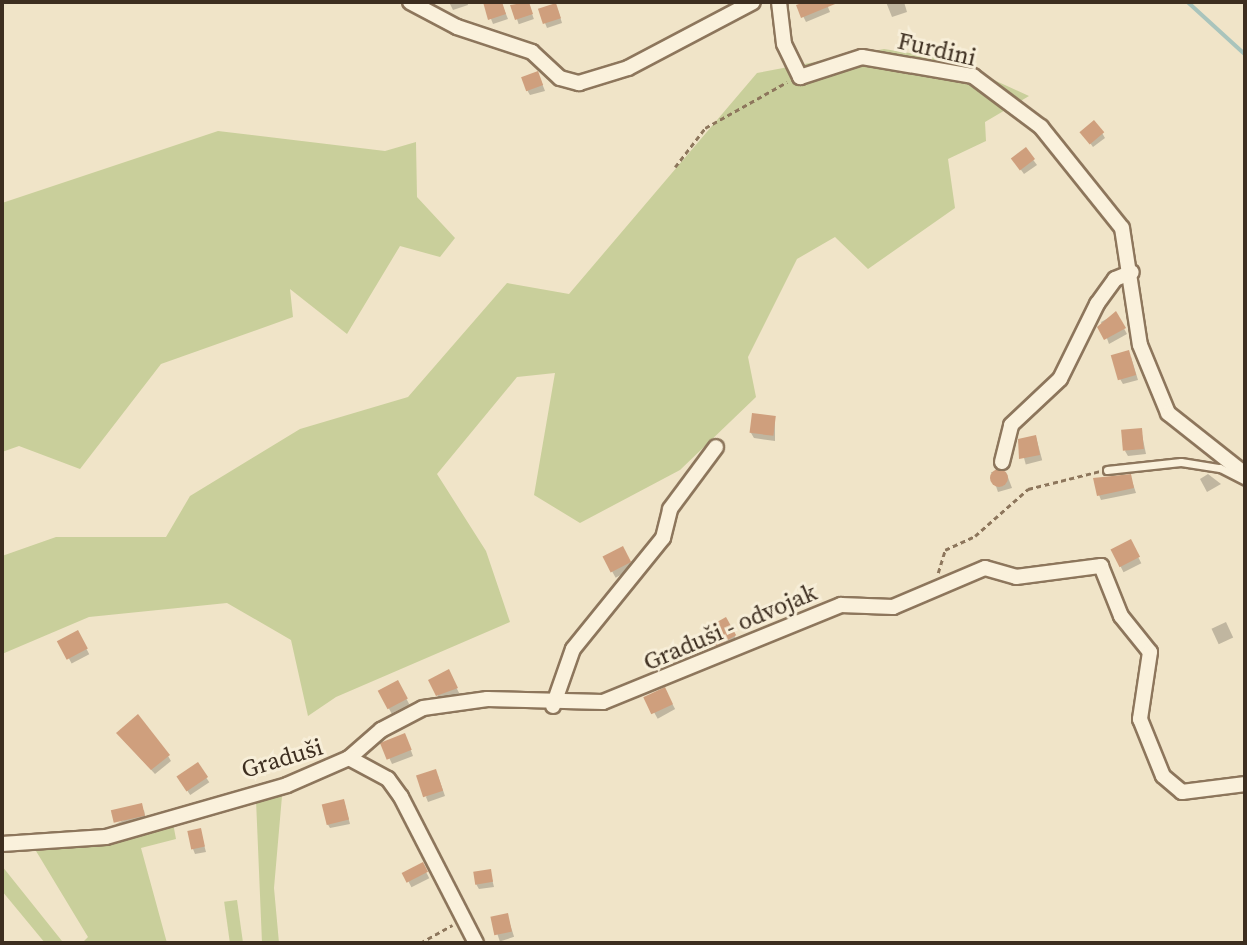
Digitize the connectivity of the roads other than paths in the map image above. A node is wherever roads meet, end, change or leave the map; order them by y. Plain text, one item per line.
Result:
1 (410, 2) edge
2 (753, 2) edge
3 (779, 2) edge
4 (1132, 272) junction
5 (716, 447) dead end
6 (1002, 462) dead end
7 (1107, 470) road end
8 (1245, 474) edge
9 (1245, 481) edge
10 (553, 706) junction
11 (349, 758) junction
12 (1245, 784) edge
13 (2, 844) edge
14 (476, 943) edge

1 - 2 street
3 - 4 street, Furdini
4 - 6 street
4 - 8 street, Furdini
5 - 10 street
7 - 9 lane
10 - 11 street, Graduši - odvojak
10 - 12 street, Graduši - odvojak
11 - 13 street, Graduši
11 - 14 street, Graduši

